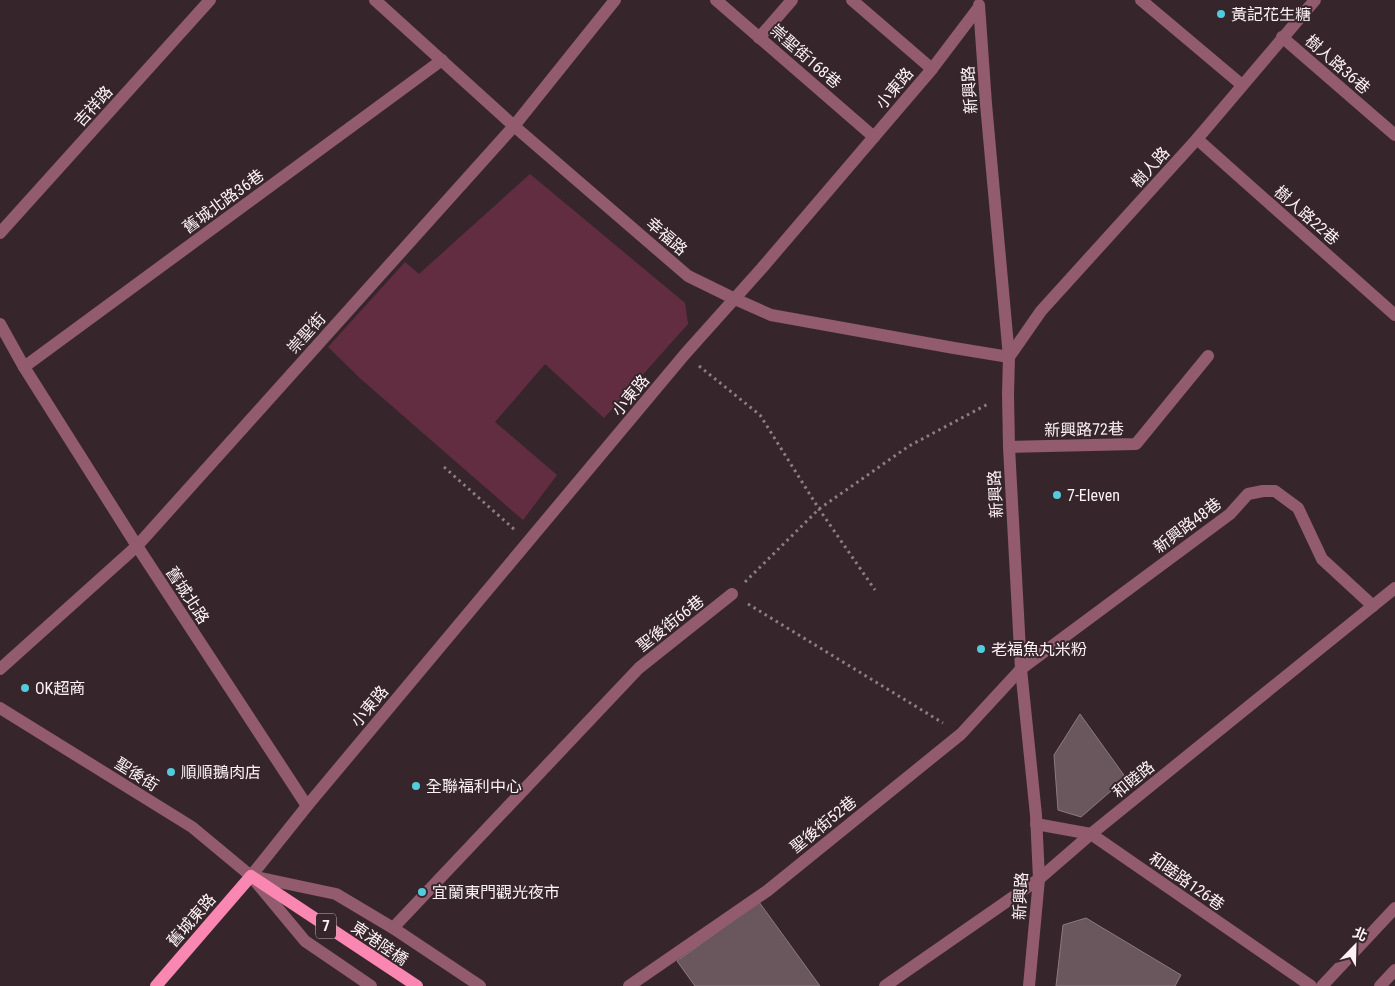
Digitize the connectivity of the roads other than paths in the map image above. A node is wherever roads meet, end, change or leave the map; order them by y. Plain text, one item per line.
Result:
1 (210, 0) edge
2 (375, 0) edge
3 (616, 0) edge
4 (716, 0) edge
5 (792, 0) edge
6 (852, 0) edge
7 (1141, 0) edge
8 (1315, 0) edge
9 (981, 2) edge
10 (1282, 37) junction
11 (759, 38) junction
12 (442, 60) junction
13 (932, 69) junction
14 (1242, 85) junction
15 (514, 126) junction
16 (1395, 134) edge
17 (874, 137) junction
18 (1197, 140) junction
19 (0, 233) edge
20 (735, 299) junction
21 (1395, 315) edge
22 (0, 324) edge
23 (1009, 356) junction
24 (1208, 356) dead end
25 (24, 367) junction
26 (1009, 447) junction
27 (136, 546) junction
28 (1395, 588) edge
29 (732, 594) road end
30 (1373, 606) junction
31 (0, 669) edge
32 (1021, 669) junction
33 (0, 708) edge
34 (307, 806) junction
35 (1036, 824) junction
36 (1091, 834) junction
37 (251, 876) junction
38 (1039, 879) junction
39 (1395, 908) edge
40 (393, 928) junction
41 (1395, 970) edge
42 (156, 986) edge
43 (371, 986) edge
44 (417, 986) edge
45 (480, 986) edge
46 (629, 986) edge
47 (886, 986) edge
48 (1029, 986) edge
49 (1311, 986) edge
50 (1322, 986) edge
51 (1380, 986) edge

1 - 19 street, 吉祥路
2 - 12 street, 幸福路
3 - 15 street, 崇聖街
4 - 11 street, 崇聖街168巷
5 - 11 street
6 - 13 street
7 - 14 street
8 - 10 street, 樹人路
9 - 13 street, 小東路
9 - 23 street, 新興路
10 - 14 street, 樹人路
10 - 16 street, 樹人路36巷
11 - 17 street, 崇聖街168巷
12 - 15 street, 幸福路
12 - 25 street, 舊城北路36巷
13 - 17 street, 小東路
14 - 18 street, 樹人路
15 - 20 street, 幸福路
15 - 27 street, 崇聖街
17 - 20 street, 小東路
18 - 21 street, 樹人路22巷
18 - 23 street, 樹人路
20 - 23 street, 幸福路
20 - 34 street, 小東路
22 - 25 street, 舊城北路
23 - 26 street, 新興路
24 - 26 street, 新興路72巷
25 - 27 street, 舊城北路
26 - 32 street, 新興路
27 - 31 street, 崇聖街
27 - 34 street, 舊城北路
28 - 30 street, 和睦路
29 - 40 street, 聖後街66巷
30 - 32 street, 新興路48巷
30 - 36 street, 和睦路
32 - 35 street, 新興路
32 - 46 street, 聖後街52巷
33 - 37 street, 聖後街
34 - 37 street
35 - 36 street, 和睦路126巷
35 - 38 street, 新興路
36 - 38 street, 和睦路
36 - 49 street, 和睦路126巷
37 - 40 street, 聖後街
37 - 42 main road, 舊城東路
37 - 43 street, 聖後街
37 - 44 main road, 東港陸橋 / 7
38 - 47 street, 和睦路
38 - 48 street, 新興路
39 - 50 street
40 - 45 street, 聖後街
41 - 51 street

